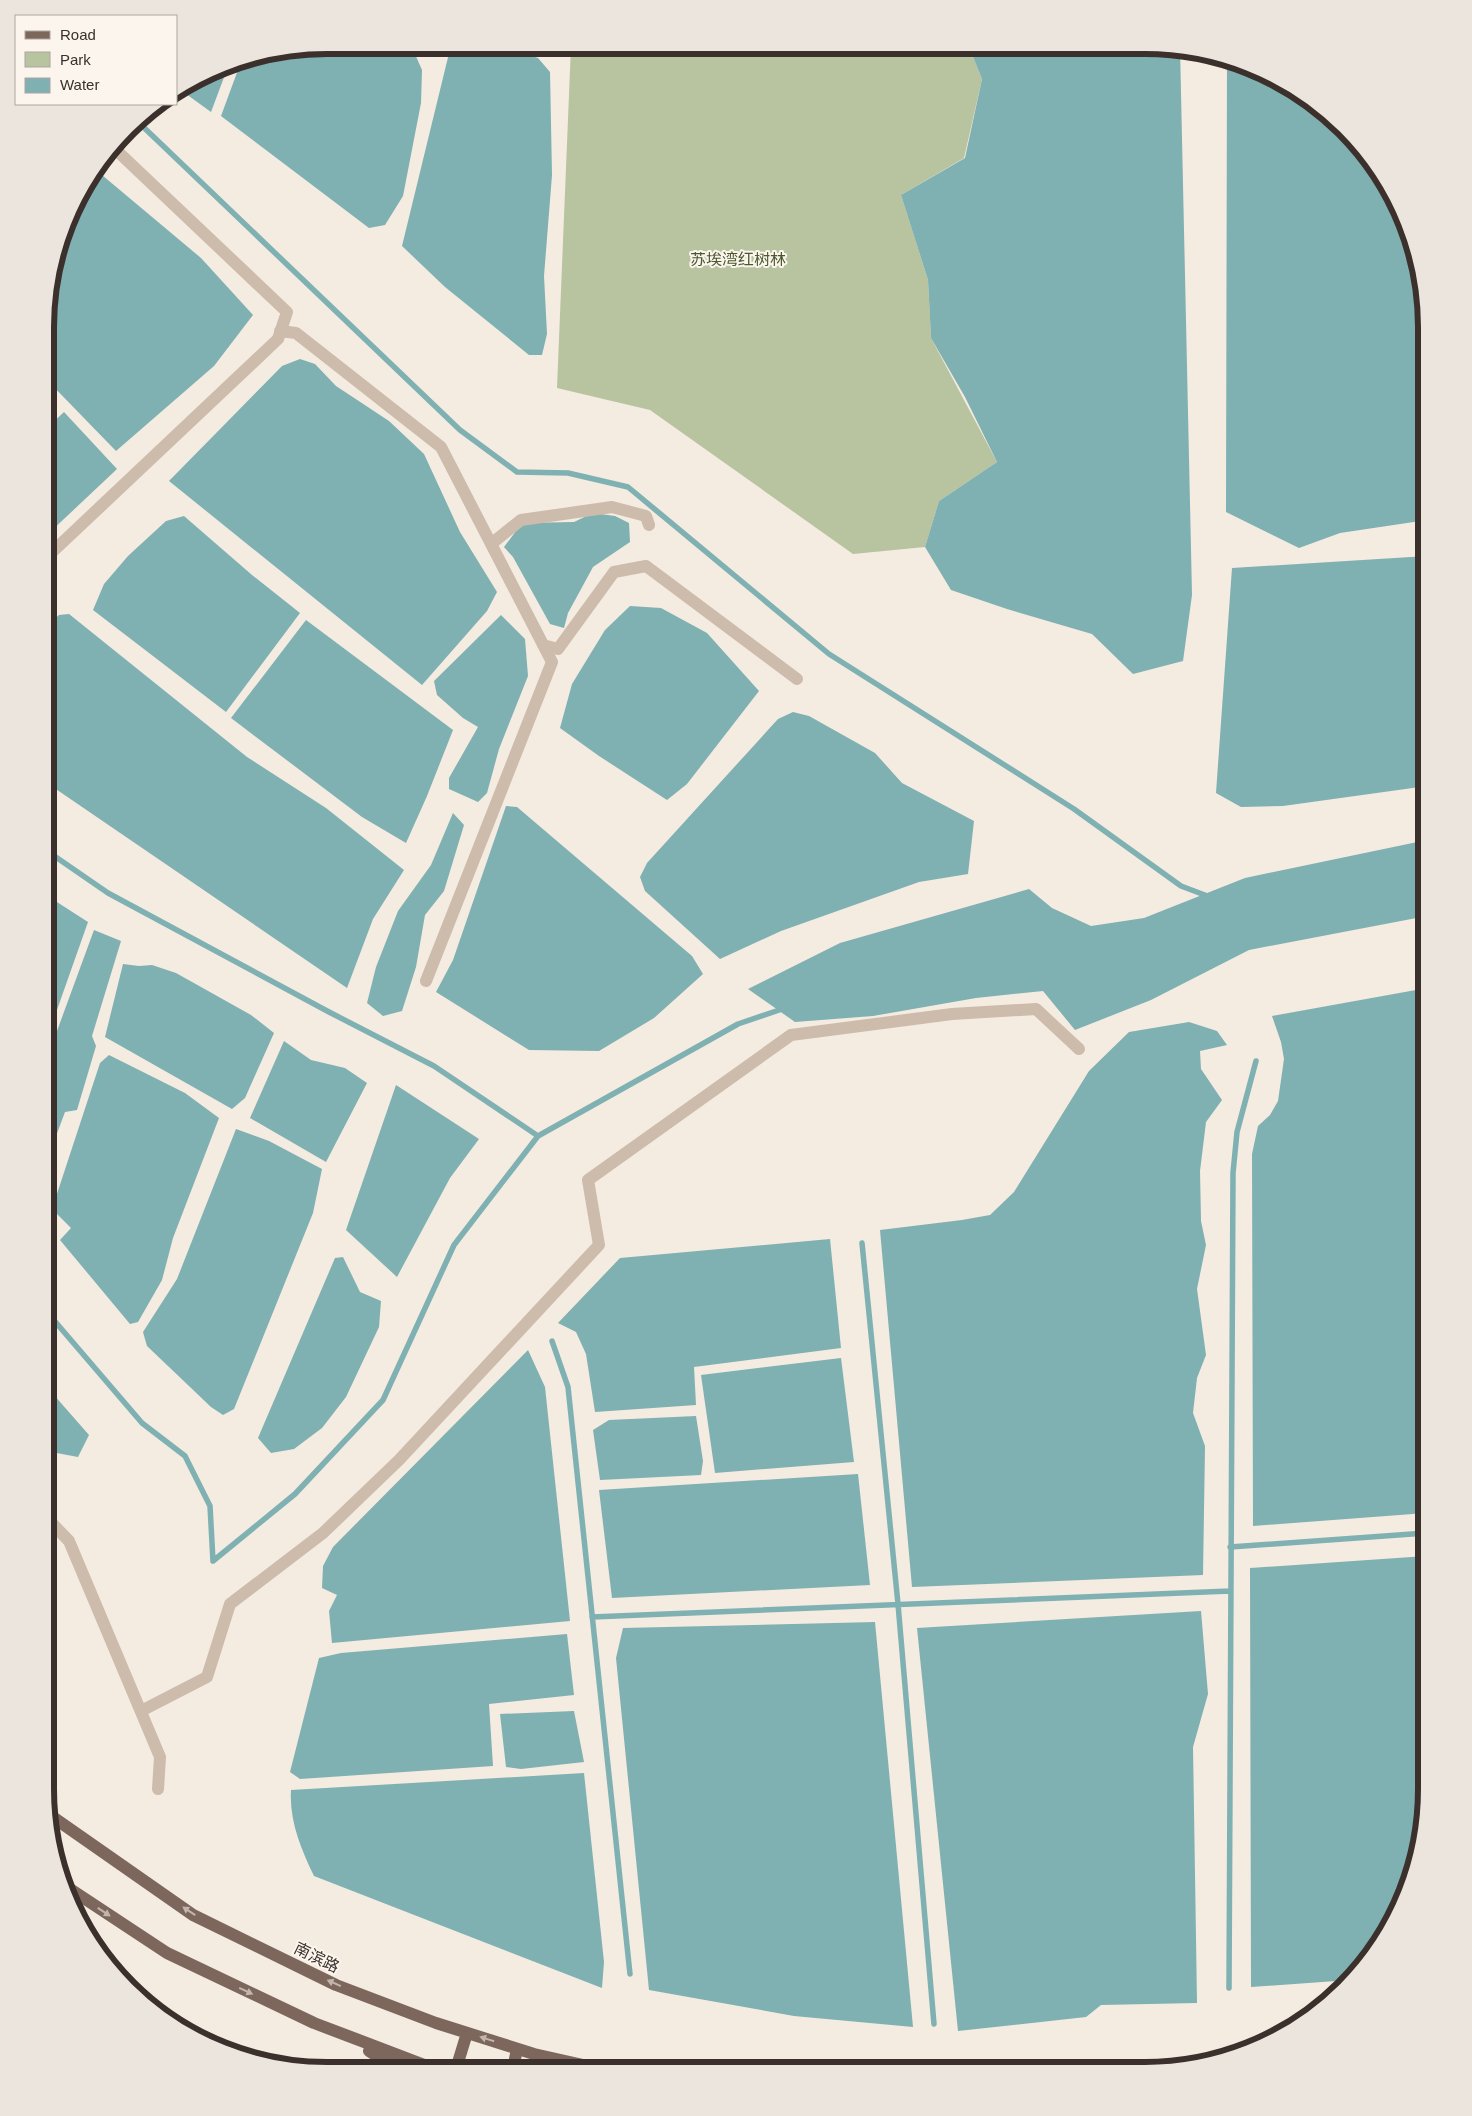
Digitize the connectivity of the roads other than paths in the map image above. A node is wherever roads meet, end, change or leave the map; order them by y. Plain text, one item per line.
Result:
1 (118, 151) edge
2 (280, 331) junction
3 (649, 525) dead end
4 (491, 544) junction
5 (54, 550) edge
6 (543, 645) junction
7 (797, 679) dead end
8 (426, 981) dead end
9 (1079, 1049) dead end
10 (54, 1525) edge
11 (141, 1711) junction
12 (158, 1789) dead end
13 (55, 1819) edge
14 (74, 1892) edge
15 (337, 2032) junction
16 (468, 2033) junction
17 (517, 2049) junction
18 (386, 2062) edge
19 (416, 2062) edge
20 (458, 2062) edge
21 (514, 2062) edge
22 (569, 2062) edge

1 - 2 street
2 - 4 street
2 - 5 street
3 - 4 street
4 - 6 street
6 - 7 street
6 - 8 street
9 - 11 street
10 - 11 street
11 - 12 street
16 -> 13 main road, 南滨路
14 -> 15 main road
15 - 18 main road
15 - 19 main road
17 -> 16 main road, 南滨路
16 - 20 main road
17 - 21 main road
17 - 22 main road, 南滨路

